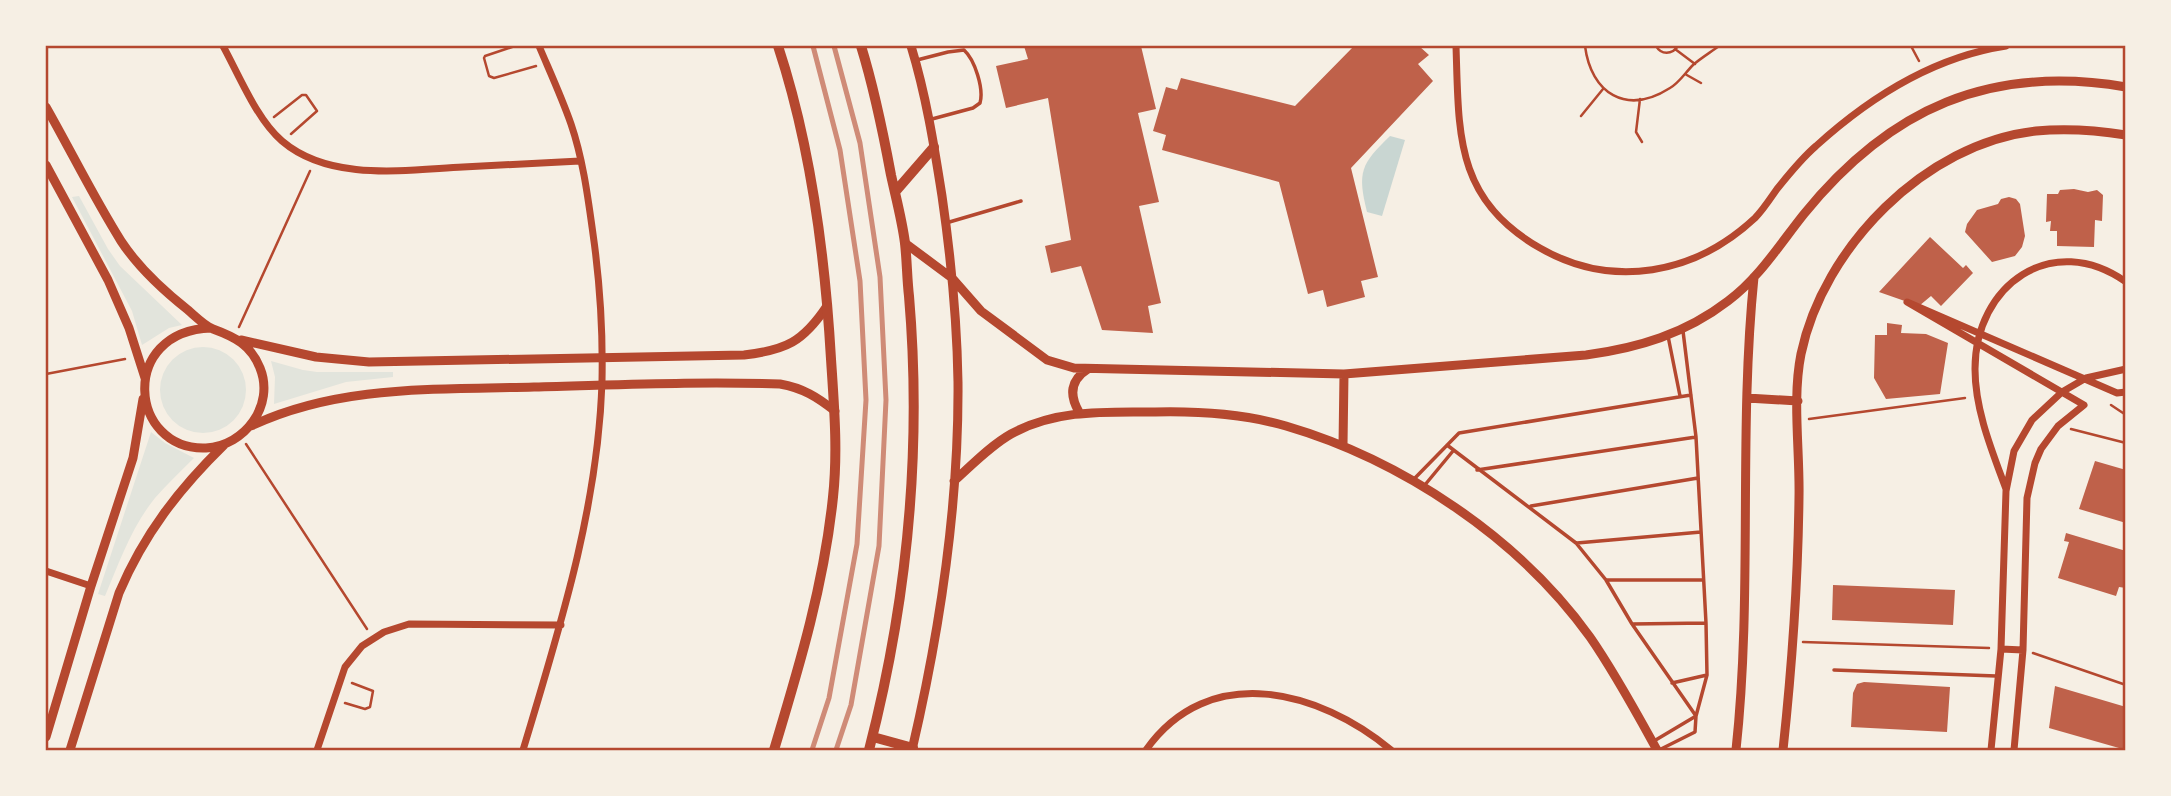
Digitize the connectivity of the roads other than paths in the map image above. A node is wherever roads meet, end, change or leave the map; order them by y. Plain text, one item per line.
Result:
1 (223, 46) edge
2 (539, 46) edge
3 (778, 46) edge
4 (861, 46) edge
5 (911, 46) edge
6 (1456, 46) edge
7 (2006, 46) edge
8 (915, 61) junction
9 (2126, 87) edge
10 (46, 107) edge
11 (930, 119) junction
12 (2126, 135) edge
13 (934, 147) junction
14 (580, 161) junction
15 (46, 165) edge
16 (895, 192) junction
17 (1021, 201) dead end
18 (946, 223) junction
19 (905, 243) junction
20 (1754, 277) junction
21 (952, 278) junction
22 (2126, 282) edge
23 (827, 306) junction
24 (211, 328) junction
25 (1683, 329) junction
26 (1668, 336) junction
27 (237, 338) junction
28 (602, 357) junction
29 (1088, 369) junction
30 (2126, 369) edge
31 (1344, 374) junction
32 (145, 378) junction
33 (602, 385) junction
34 (144, 391) junction
35 (2126, 392) edge
36 (1691, 394) junction
37 (1680, 396) junction
38 (1746, 398) junction
39 (1798, 401) junction
40 (835, 411) junction
41 (1079, 412) junction
42 (249, 427) junction
43 (1696, 436) junction
44 (225, 444) junction
45 (1343, 445) junction
46 (1447, 445) junction
47 (1453, 450) junction
48 (1478, 470) junction
49 (1698, 478) junction
50 (1412, 480) junction
51 (954, 481) junction
52 (1423, 487) junction
53 (2006, 491) junction
54 (1530, 506) junction
55 (1700, 532) junction
56 (1576, 543) junction
57 (46, 571) edge
58 (1606, 580) junction
59 (1703, 580) junction
60 (91, 586) junction
61 (1632, 624) junction
62 (1706, 624) junction
63 (561, 625) junction
64 (2001, 649) junction
65 (2023, 650) junction
66 (1834, 670) dead end
67 (1707, 676) junction
68 (1998, 676) junction
69 (1671, 683) junction
70 (1696, 716) junction
71 (780, 732) junction
72 (46, 737) edge
73 (873, 737) junction
74 (1656, 748) edge
75 (915, 750) edge
76 (70, 751) edge
77 (317, 751) edge
78 (523, 751) edge
79 (768, 751) edge
80 (774, 751) edge
81 (869, 751) edge
82 (1146, 751) edge
83 (1391, 751) edge
84 (1736, 751) edge
85 (1783, 751) edge
86 (1991, 751) edge
87 (2014, 751) edge

1 - 14 street
2 - 14 street
3 - 23 main road
4 - 16 main road
5 - 8 street
6 - 7 street
8 - 11 street
8 - 11 lane
9 - 20 street
10 - 24 street
11 - 13 street
12 - 39 street
13 - 16 main road
13 - 18 street
14 - 28 street
15 - 32 street
16 - 19 main road
17 - 18 lane
18 - 21 street
19 - 21 street
19 - 73 main road
20 - 25 street
20 - 38 street
21 - 29 street
21 - 51 street
22 - 53 street
23 - 28 street
23 - 40 main road
24 - 27 street
24 - 32 street
25 - 26 street
25 - 36 lane
26 - 31 street
26 - 37 lane
27 - 28 street
27 - 42 street
28 - 33 street
29 - 31 street
29 - 41 street
30 - 53 street
31 - 45 street
32 - 34 street
33 - 40 street
33 - 42 street
33 - 63 street
34 - 44 street
34 - 60 street
35 - 65 street
36 - 37 lane
36 - 43 lane
37 - 46 lane
38 - 39 street
38 - 84 street
39 - 85 street
40 - 71 main road
41 - 45 street
41 - 51 street
42 - 44 street
43 - 48 lane
43 - 49 lane
44 - 76 street
45 - 50 street
46 - 47 lane
46 - 50 lane
47 - 48 lane
47 - 52 lane
48 - 54 lane
49 - 54 lane
49 - 55 lane
50 - 52 street
51 - 75 street
52 - 74 street
53 - 64 street
54 - 56 lane
55 - 56 lane
55 - 59 lane
56 - 58 lane
57 - 60 street
58 - 59 lane
58 - 61 lane
59 - 62 lane
60 - 72 street
61 - 62 lane
61 - 69 lane
62 - 67 lane
63 - 77 street
63 - 78 street
64 - 65 street
64 - 68 street
65 - 87 street
66 - 68 lane
67 - 69 lane
67 - 70 lane
68 - 86 street
69 - 70 lane
70 - 74 lane
70 - 74 lane
71 - 79 street
71 - 80 main road
73 - 75 main road
73 - 81 main road
82 - 83 street

